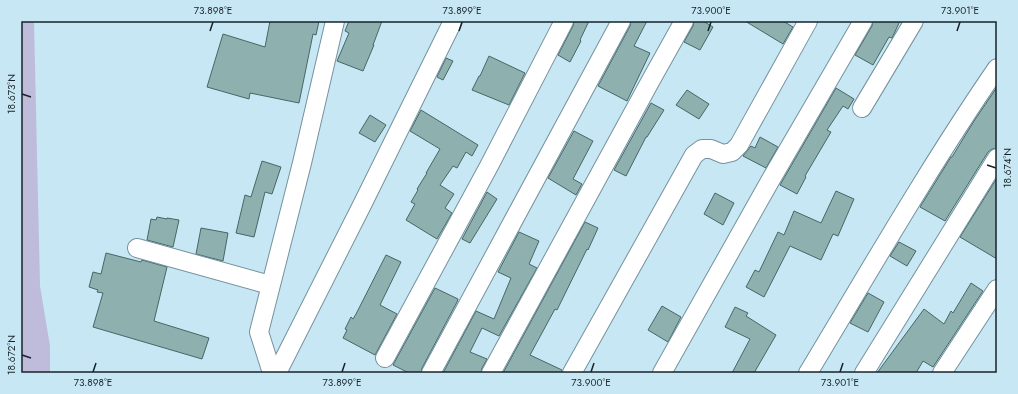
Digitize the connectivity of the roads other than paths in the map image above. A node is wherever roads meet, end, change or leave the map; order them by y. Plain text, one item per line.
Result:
1 (335, 21) edge
2 (453, 21) edge
3 (564, 21) edge
4 (621, 21) edge
5 (684, 21) edge
6 (808, 21) edge
7 (863, 21) edge
8 (914, 21) edge
9 (997, 68) edge
10 (862, 108) dead end
11 (997, 158) edge
12 (137, 248) dead end
13 (270, 285) junction
14 (997, 289) edge
15 (385, 358) dead end
16 (272, 373) edge
17 (277, 373) edge
18 (431, 373) edge
19 (491, 373) edge
20 (572, 373) edge
21 (662, 373) edge
22 (808, 373) edge
23 (864, 373) edge
24 (942, 373) edge

1 - 13 street
2 - 17 street
3 - 15 street
4 - 18 street
5 - 19 street
6 - 20 street
7 - 21 street
8 - 10 street
9 - 22 street
11 - 23 street
12 - 13 street
13 - 16 street
14 - 24 street

